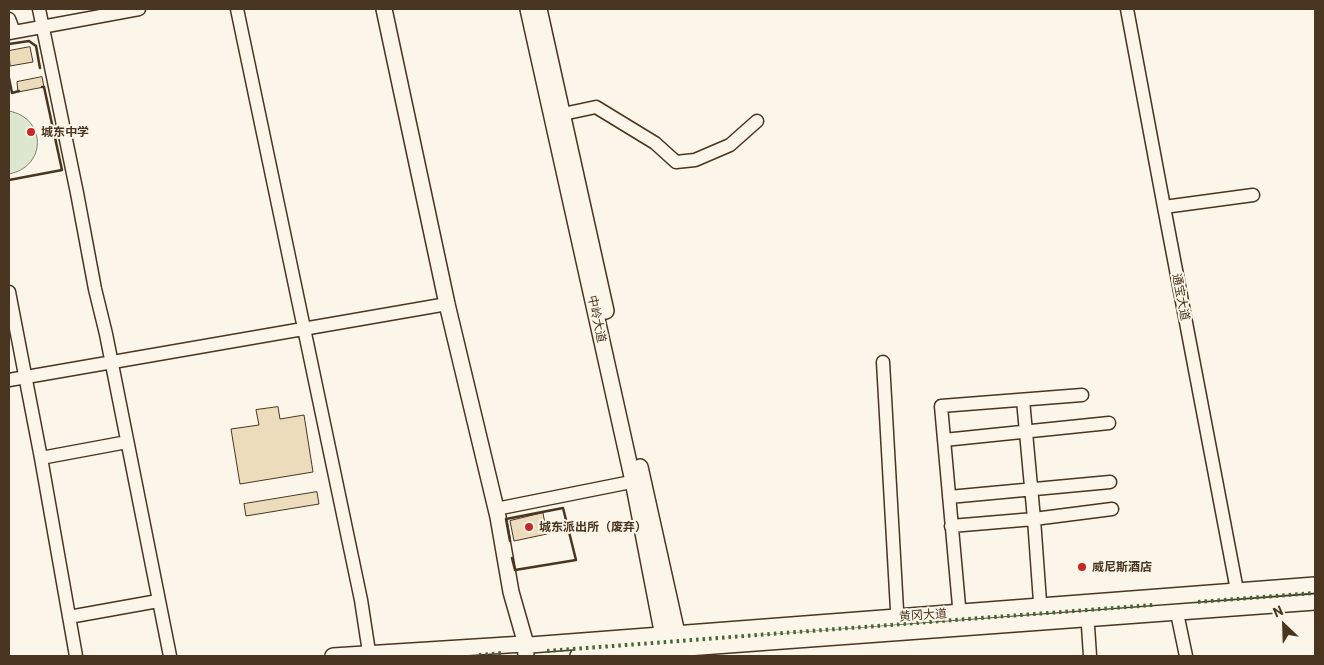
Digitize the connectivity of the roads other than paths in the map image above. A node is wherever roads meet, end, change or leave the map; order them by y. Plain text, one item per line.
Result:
1 (39, 9) edge
2 (139, 9) edge
3 (238, 9) edge
4 (384, 9) edge
5 (528, 9) edge
6 (539, 9) edge
7 (1127, 9) edge
8 (9, 19) edge
9 (42, 27) junction
10 (12, 32) edge
11 (563, 114) junction
12 (757, 121) dead end
13 (1253, 195) dead end
14 (1164, 207) junction
15 (9, 292) edge
16 (447, 304) junction
17 (305, 328) junction
18 (111, 362) junction
19 (883, 362) dead end
20 (25, 378) junction
21 (9, 380) edge
22 (1082, 395) dead end
23 (1023, 400) junction
24 (1109, 424) dead end
25 (1027, 432) junction
26 (944, 440) junction
27 (127, 442) junction
28 (41, 458) junction
29 (638, 480) junction
30 (1110, 482) dead end
31 (1032, 489) junction
32 (949, 497) junction
33 (496, 509) junction
34 (1112, 509) dead end
35 (1034, 519) junction
36 (951, 526) junction
37 (1236, 585) dead end
38 (1315, 585) edge
39 (158, 601) junction
40 (1040, 602) dead end
41 (1315, 602) edge
42 (959, 606) dead end
43 (897, 610) dead end
44 (1177, 613) dead end
45 (69, 617) junction
46 (1088, 626) dead end
47 (669, 630) dead end
48 (526, 648) edge
49 (368, 652) dead end
50 (76, 656) edge
51 (170, 656) edge
52 (333, 656) edge
53 (578, 656) edge
54 (1090, 656) edge
55 (1186, 656) edge

1 - 9 street
2 - 9 street
3 - 17 street
4 - 16 main road
5 - 29 main road, 中岭大道
6 - 11 main road, 中岭大道
7 - 14 street, 通宝大道
8 - 10 street
9 - 10 street
9 - 18 street
11 - 12 street
11 - 29 main road, 中岭大道
13 - 14 street
14 - 37 street, 通宝大道
15 - 20 street
16 - 17 street
16 - 33 main road
17 - 18 street
17 - 49 street
18 - 20 street
18 - 27 street
19 - 43 street
20 - 21 street
20 - 28 street
22 - 23 street
23 - 25 street
23 - 26 street
24 - 25 street
25 - 26 street
25 - 31 street
26 - 32 street
27 - 28 street
27 - 39 street
28 - 45 street
29 - 33 street
29 - 47 main road, 中岭大道
30 - 31 street
31 - 32 street
31 - 35 street
32 - 36 street
33 - 48 main road
34 - 35 street
35 - 36 street
35 - 40 street
36 - 42 street
38 - 48 main road, 黄冈大道
39 - 45 street
39 - 51 street
41 - 53 main road, 黄冈大道
44 - 55 street
45 - 50 street
46 - 54 street
48 - 52 main road, 黄冈大道

